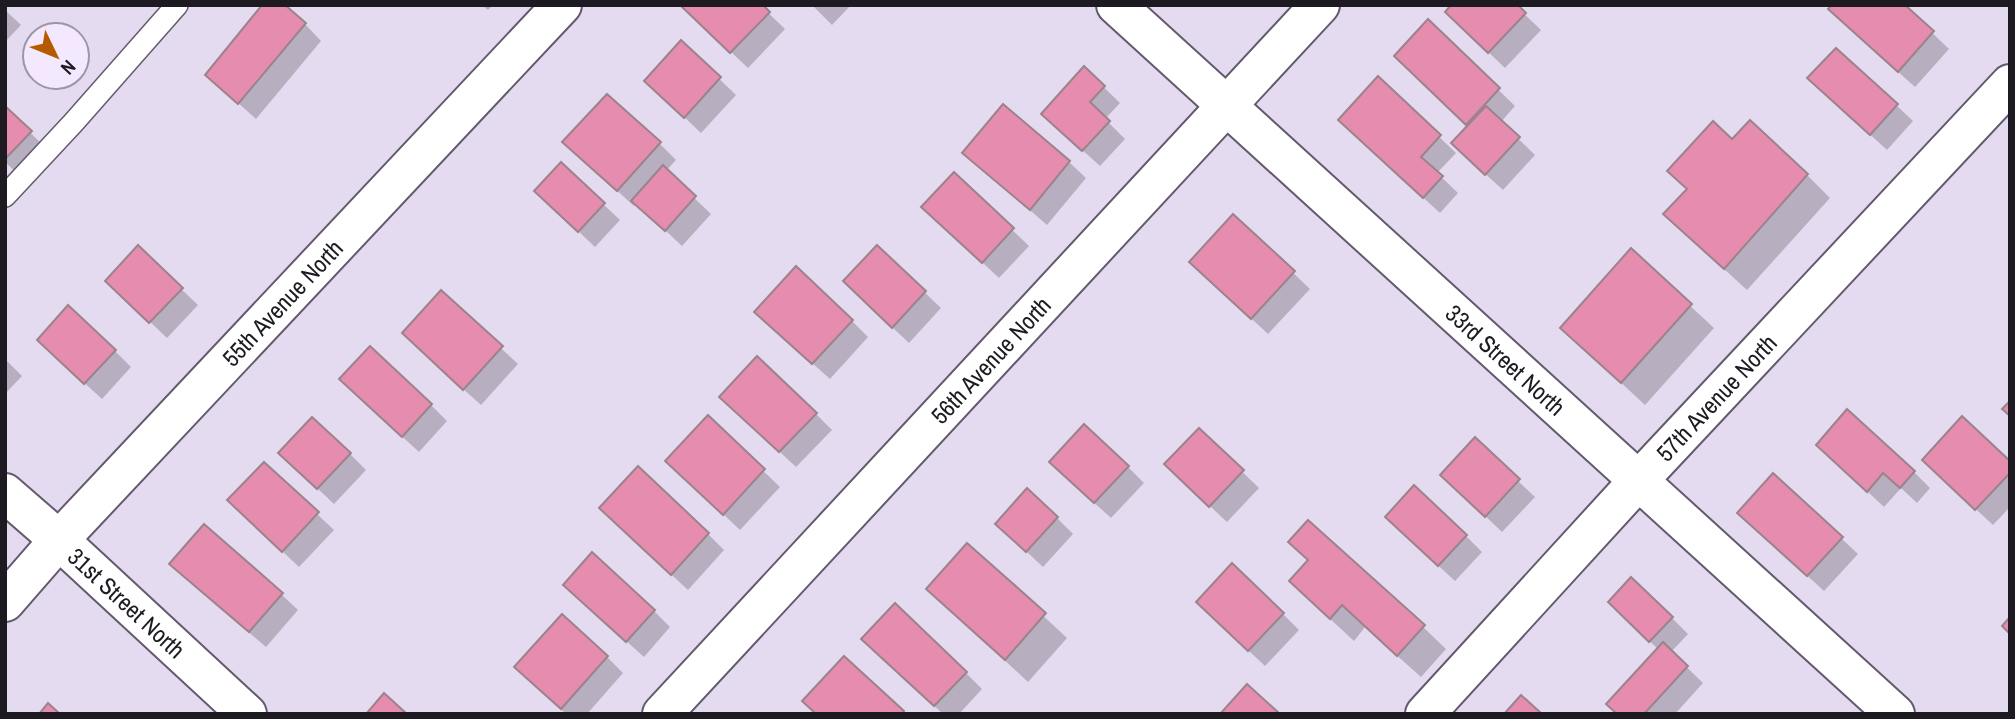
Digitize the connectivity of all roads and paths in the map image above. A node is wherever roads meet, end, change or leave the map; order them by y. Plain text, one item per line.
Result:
1 (177, 5) edge
2 (562, 5) edge
3 (1116, 5) edge
4 (1320, 5) edge
5 (2010, 84) edge
6 (1227, 107) junction
7 (5, 196) edge
8 (1639, 480) junction
9 (5, 493) edge
10 (60, 540) junction
11 (5, 602) edge
12 (247, 714) edge
13 (662, 714) edge
14 (1425, 714) edge
15 (1895, 714) edge

1 - 7 lane
2 - 10 street, 55th Avenue North
3 - 6 street, 33rd Street North
4 - 6 street, 56th Avenue North
5 - 8 street, 57th Avenue North
6 - 8 street, 33rd Street North
6 - 13 street, 56th Avenue North
8 - 14 street, 57th Avenue North
8 - 15 street, 33rd Street North
9 - 10 street, 31st Street North
10 - 11 street, 55th Avenue North
10 - 12 street, 31st Street North

